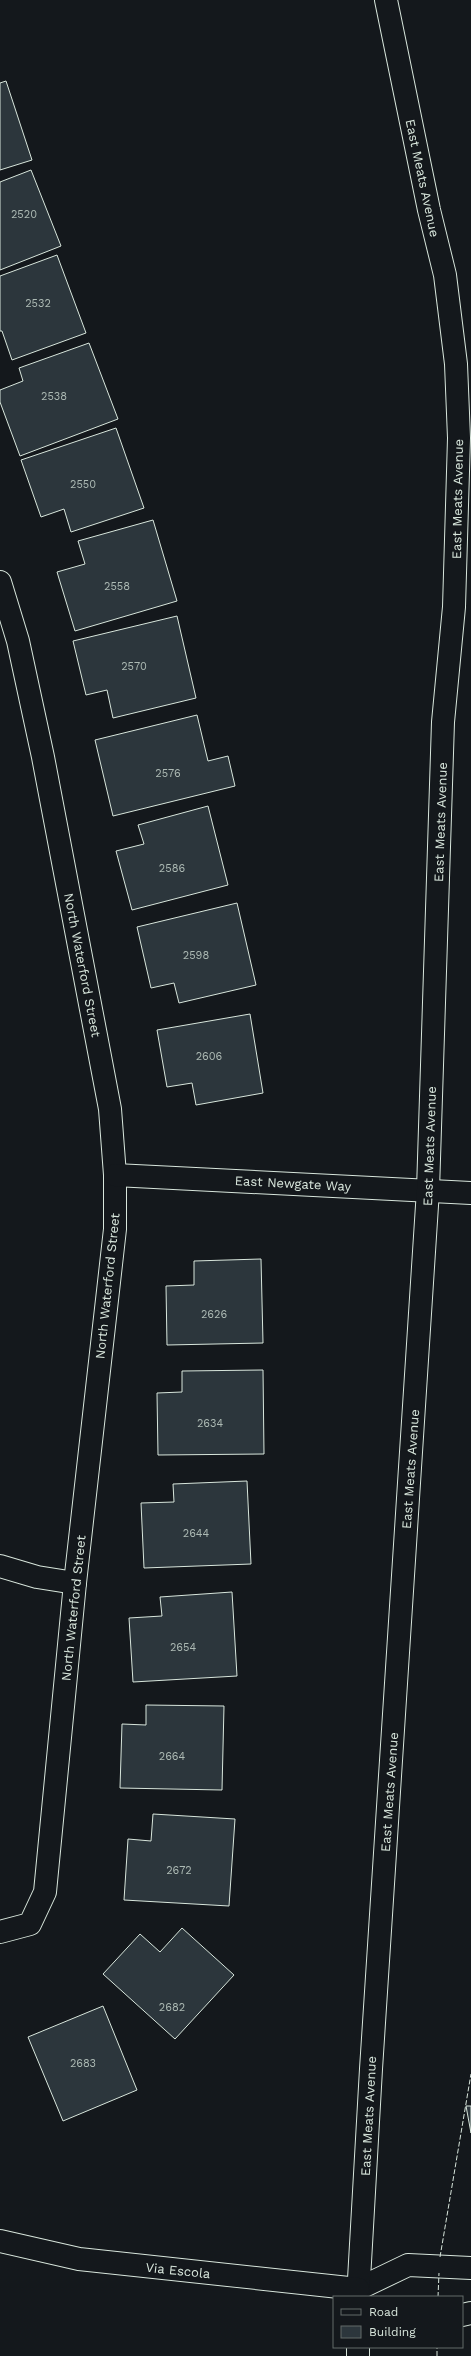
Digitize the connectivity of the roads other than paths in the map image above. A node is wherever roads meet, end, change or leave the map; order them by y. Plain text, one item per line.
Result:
1 (387, 0) edge
2 (0, 582) edge
3 (115, 1175) junction
4 (428, 1190) junction
5 (471, 1193) edge
6 (0, 1566) edge
7 (75, 1583) junction
8 (0, 1932) edge
9 (0, 2242) edge
10 (471, 2268) edge
11 (364, 2294) edge

1 - 4 street, East Meats Avenue
2 - 3 street, North Waterford Street
3 - 4 street, East Newgate Way
3 - 7 street, North Waterford Street
4 - 5 street, East Newgate Way
4 - 11 street, East Meats Avenue
6 - 7 street
7 - 8 street, North Waterford Street
9 - 11 street, Via Escola
10 - 11 street

